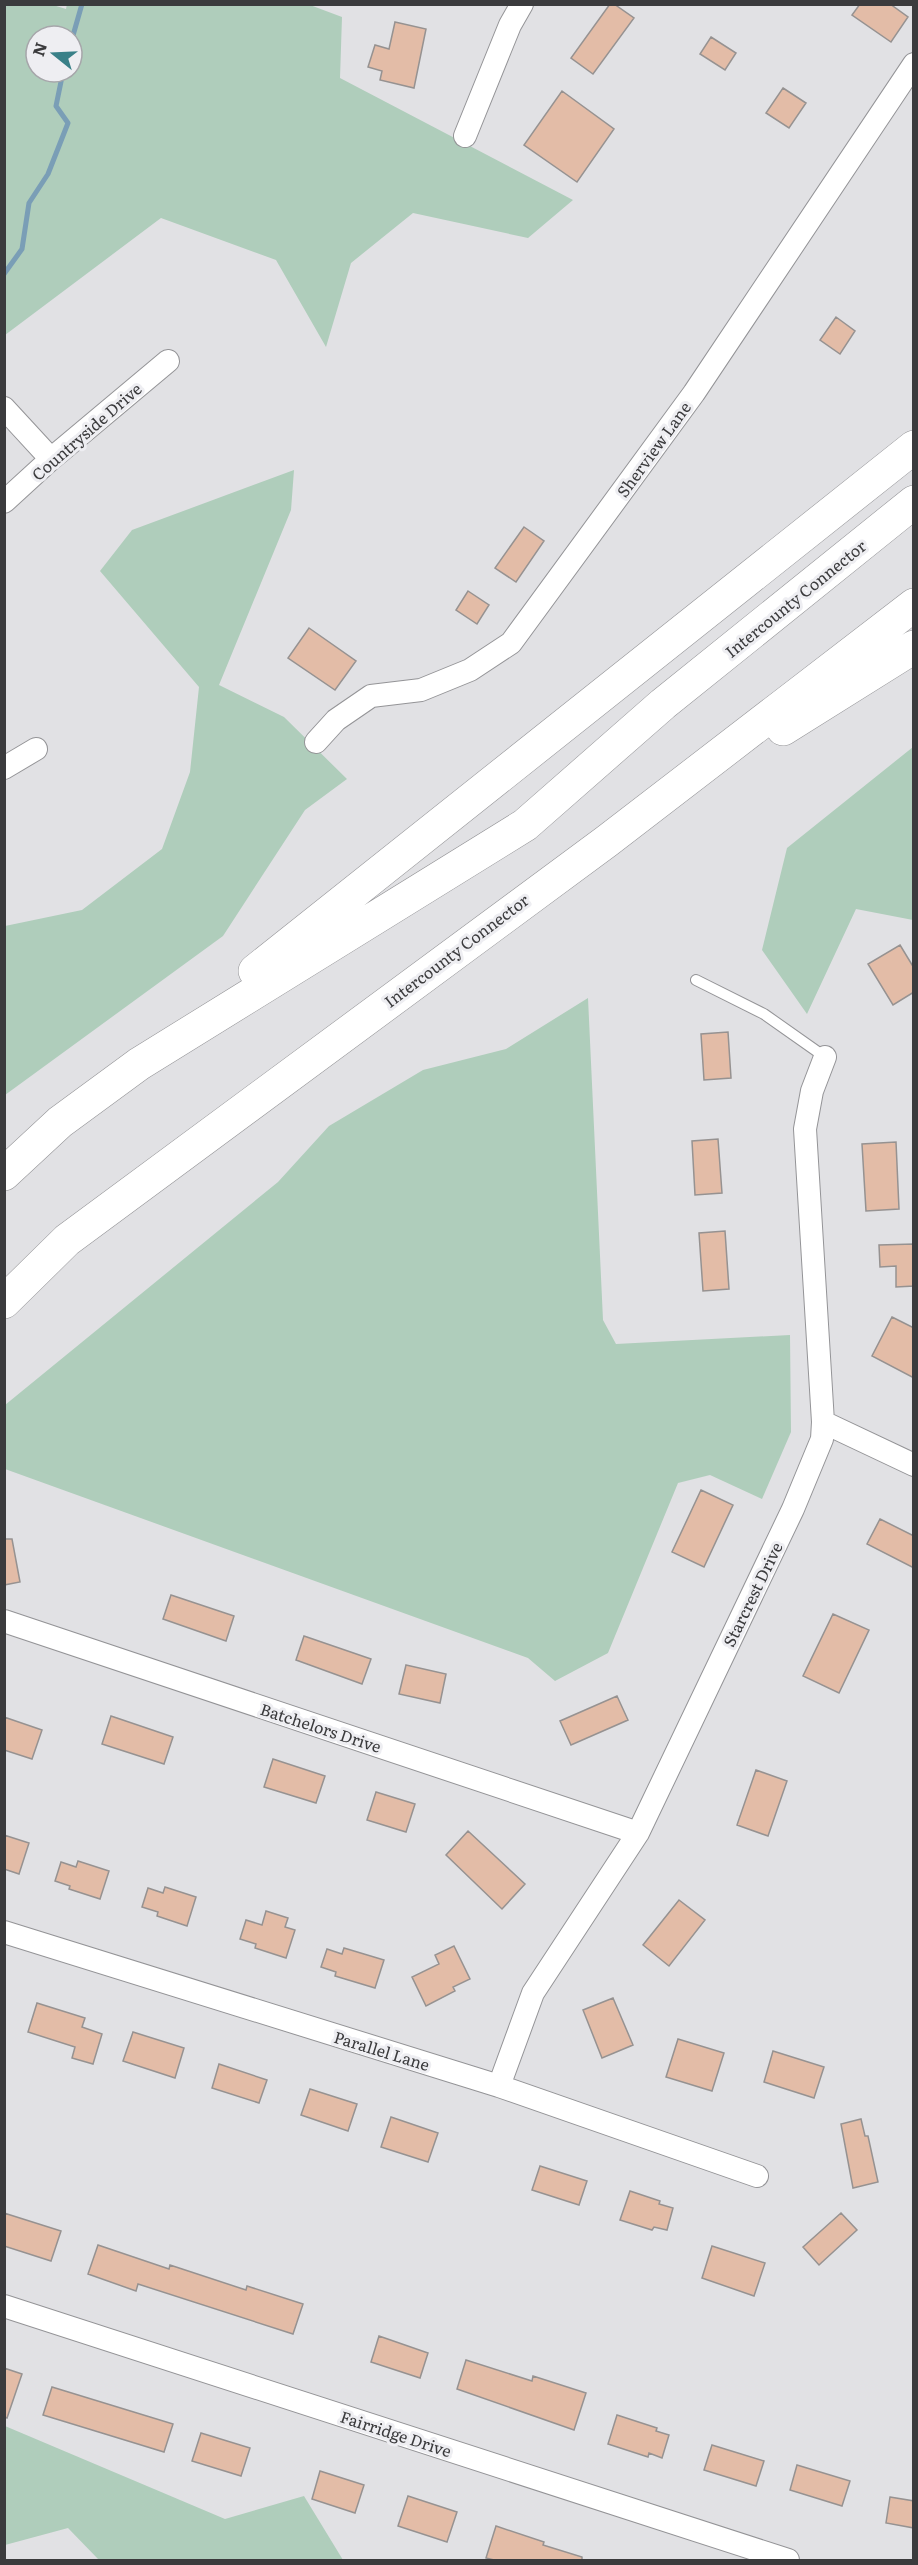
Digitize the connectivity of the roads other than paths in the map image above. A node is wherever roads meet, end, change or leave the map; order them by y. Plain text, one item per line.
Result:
1 (522, 4) edge
2 (914, 64) edge
3 (465, 136) dead end
4 (168, 361) dead end
5 (4, 408) edge
6 (914, 447) edge
7 (51, 459) junction
8 (4, 502) edge
9 (914, 502) edge
10 (914, 605) edge
11 (914, 647) edge
12 (316, 742) dead end
13 (36, 749) dead end
14 (4, 768) edge
15 (607, 841) junction
16 (696, 980) dead end
17 (825, 1058) joint
18 (139, 1064) junction
19 (4, 1174) edge
20 (4, 1302) edge
21 (823, 1422) junction
22 (914, 1465) edge
23 (4, 1621) edge
24 (638, 1833) junction
25 (4, 1932) edge
26 (498, 2086) junction
27 (757, 2176) dead end
28 (4, 2306) edge
29 (788, 2560) edge

1 - 3 street
2 - 12 street, Sherview Lane
4 - 7 street, Countryside Drive
5 - 7 street
6 - 18 highway
7 - 8 street, Countryside Drive
9 - 18 highway, Intercounty Connector
10 - 15 highway, Intercounty Connector
11 - 15 highway
13 - 14 street
15 - 20 highway, Intercounty Connector
16 - 17 lane
17 - 21 street, Starcrest Drive
18 - 19 highway, Intercounty Connector
21 - 22 street
21 - 24 street, Starcrest Drive
23 - 24 street, Batchelors Drive
24 - 26 street, Starcrest Drive
25 - 26 street, Parallel Lane
26 - 27 street, Parallel Lane
28 - 29 street, Fairridge Drive

